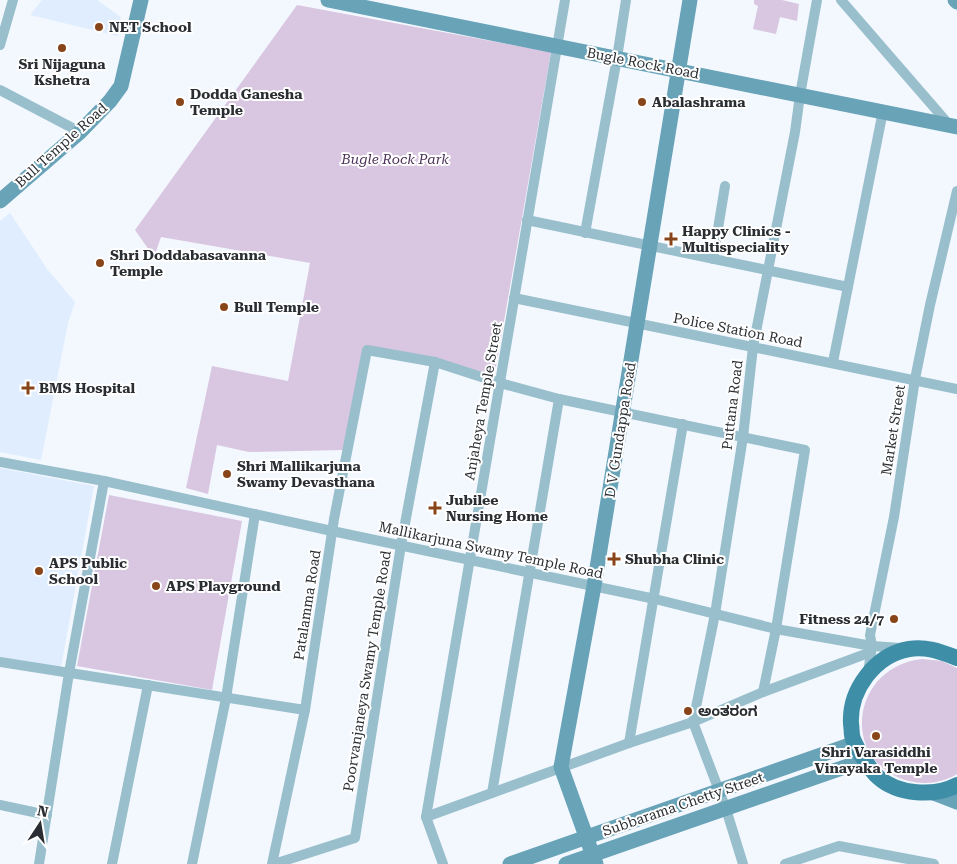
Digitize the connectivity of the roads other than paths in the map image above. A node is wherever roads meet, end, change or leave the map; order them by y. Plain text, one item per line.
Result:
1 (13, 0) edge
2 (141, 0) edge
3 (328, 0) edge
4 (565, 0) edge
5 (626, 0) edge
6 (690, 0) edge
7 (817, 0) edge
8 (841, 0) edge
9 (0, 45) edge
10 (557, 46) junction
11 (617, 58) junction
12 (678, 70) junction
13 (0, 90) edge
14 (800, 95) junction
15 (883, 111) junction
16 (951, 126) edge
17 (80, 132) junction
18 (725, 186) dead end
19 (957, 191) edge
20 (0, 200) edge
21 (527, 220) junction
22 (585, 233) junction
23 (650, 245) junction
24 (713, 259) junction
25 (768, 269) junction
26 (848, 287) junction
27 (514, 298) junction
28 (637, 324) junction
29 (753, 347) junction
30 (435, 362) junction
31 (833, 362) junction
32 (915, 379) junction
33 (500, 383) junction
34 (957, 389) edge
35 (560, 398) junction
36 (623, 411) junction
37 (683, 424) junction
38 (743, 436) junction
39 (0, 462) edge
40 (104, 480) junction
41 (254, 514) junction
42 (332, 531) junction
43 (401, 545) junction
44 (470, 560) junction
45 (530, 573) junction
46 (594, 586) junction
47 (655, 599) junction
48 (715, 614) junction
49 (776, 629) junction
50 (871, 649) junction
51 (909, 649) junction
52 (957, 658) edge
53 (0, 665) edge
54 (69, 673) junction
55 (868, 674) junction
56 (148, 685) junction
57 (763, 692) junction
58 (226, 698) junction
59 (305, 710) junction
60 (693, 722) junction
61 (629, 743) junction
62 (855, 744) junction
63 (865, 760) junction
64 (561, 767) junction
65 (957, 785) edge
66 (719, 791) junction
67 (492, 792) junction
68 (932, 792) junction
69 (957, 802) edge
70 (0, 805) edge
71 (726, 809) junction
72 (47, 815) junction
73 (426, 817) junction
74 (586, 838) junction
75 (594, 860) edge
76 (39, 864) edge
77 (112, 864) edge
78 (192, 864) edge
79 (273, 864) edge
80 (443, 864) edge
81 (510, 864) edge
82 (566, 864) edge
83 (743, 864) edge
84 (786, 864) edge
85 (934, 864) edge

1 - 9 street
2 - 17 street, Bull Temple Road
3 - 10 street, Bugle Rock Road
4 - 10 street, Anjaheya Temple Street
5 - 11 street
6 - 12 street, D V Gundappa Road
7 - 14 street, Puttana Road
8 - 16 street
10 - 11 street, Bugle Rock Road
10 - 21 street, Anjaheya Temple Street
11 - 12 street, Bugle Rock Road
11 - 22 street
12 - 14 street, Bugle Rock Road
12 - 23 street, D V Gundappa Road
13 - 17 street
14 - 15 street, Bugle Rock Road
14 - 25 street, Puttana Road
15 - 16 street, Bugle Rock Road
15 - 26 street
17 - 20 street, Bull Temple Road
18 - 24 street
19 - 32 street, Market Street
21 - 22 street
21 - 27 street, Anjaheya Temple Street
22 - 23 street
23 - 24 street
23 - 28 street, D V Gundappa Road
24 - 25 street
25 - 26 street
25 - 29 street, Puttana Road
26 - 31 street
27 - 28 street, Police Station Road
27 - 33 street, Anjaheya Temple Street
28 - 29 street, Police Station Road
28 - 36 street, D V Gundappa Road
29 - 31 street, Police Station Road
29 - 38 street, Puttana Road
30 - 33 street
30 - 42 street, Patalamma Road
30 - 43 street, Poorvanjaneya Swamy Temple Road
31 - 32 street, Police Station Road
32 - 34 street, Police Station Road
32 - 50 street, Market Street
33 - 35 street
33 - 44 street, Anjaheya Temple Street
35 - 36 street
35 - 45 street
36 - 37 street
36 - 46 street, D V Gundappa Road
37 - 38 street
37 - 47 street
38 - 48 street, Puttana Road
38 - 49 street
39 - 40 street, Mallikarjuna Swamy Temple Road
40 - 41 street, Mallikarjuna Swamy Temple Road
40 - 54 street
41 - 42 street, Mallikarjuna Swamy Temple Road
41 - 58 street
42 - 43 street, Mallikarjuna Swamy Temple Road
42 - 59 street, Patalamma Road
43 - 44 street, Mallikarjuna Swamy Temple Road
43 - 79 street, Poorvanjaneya Swamy Temple Road
44 - 45 street, Mallikarjuna Swamy Temple Road
44 - 73 street, Anjaheya Temple Street
45 - 46 street, Mallikarjuna Swamy Temple Road
45 - 67 street
46 - 47 street, Mallikarjuna Swamy Temple Road
46 - 64 street, D V Gundappa Road
47 - 48 street, Mallikarjuna Swamy Temple Road
47 - 61 street
48 - 49 street, Mallikarjuna Swamy Temple Road
48 - 60 street, Puttana Road
49 - 50 street, Mallikarjuna Swamy Temple Road
49 - 57 street
50 - 51 street, Mallikarjuna Swamy Temple Road
50 - 55 street, Market Street
50 - 57 street
51 - 52 main road
51 - 55 main road
53 - 54 street
54 - 56 street
54 - 72 street
55 - 62 main road
56 - 58 street
56 - 77 street
57 - 60 street
58 - 59 street
58 - 78 street
59 - 79 street, Patalamma Road
60 - 61 street
60 - 66 street
61 - 64 street
62 - 63 main road
62 - 66 street, Subbarama Chetty Street
63 - 68 main road
63 - 71 street, Subbarama Chetty Street
64 - 67 street
64 - 74 street, D V Gundappa Road
65 - 68 main road
66 - 71 street
66 - 74 street, Subbarama Chetty Street
67 - 73 street
68 - 69 street
70 - 72 street
71 - 75 street, Subbarama Chetty Street
71 - 83 street
72 - 76 street
73 - 80 street, Anjaheya Temple Street
74 - 75 street, D V Gundappa Road
74 - 81 street, Subbarama Chetty Street
75 - 82 street, Subbarama Chetty Street
84 - 85 street

